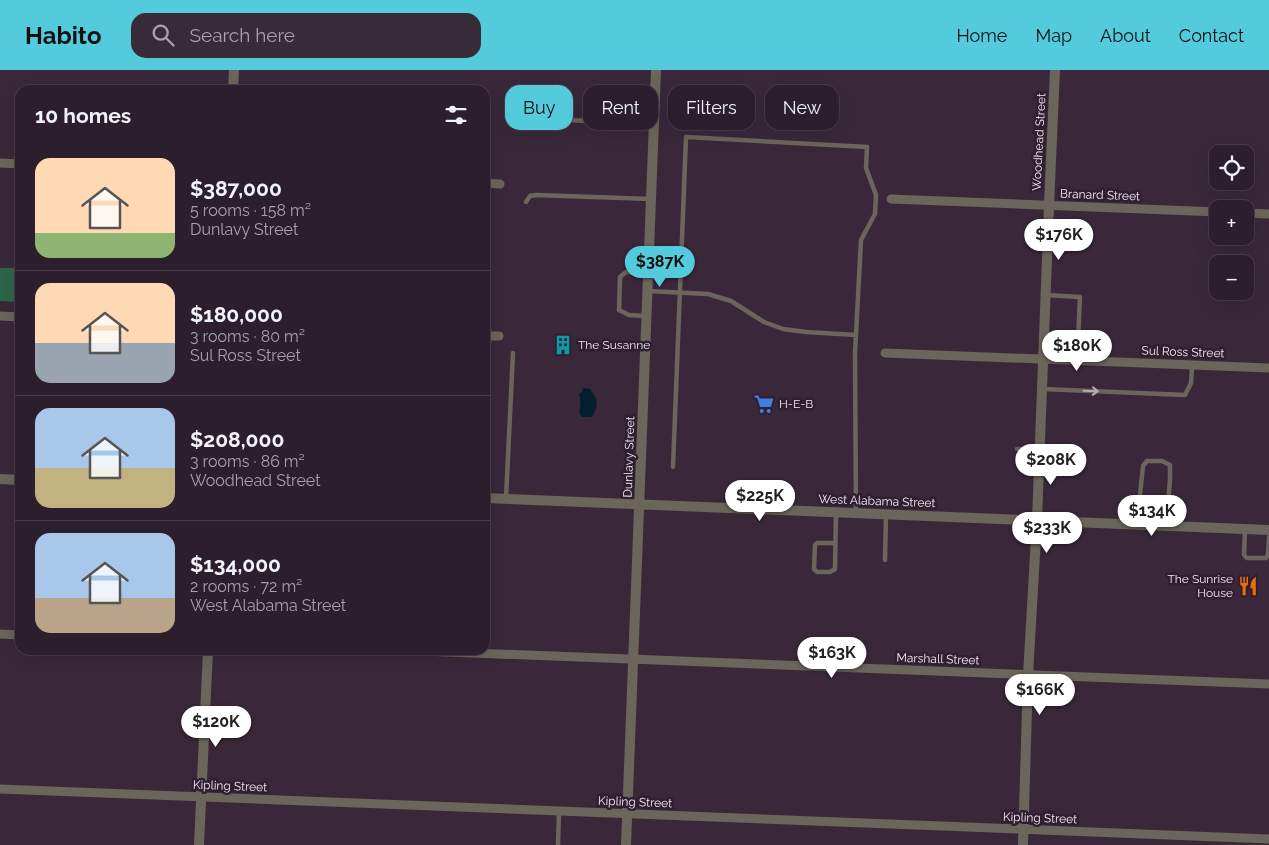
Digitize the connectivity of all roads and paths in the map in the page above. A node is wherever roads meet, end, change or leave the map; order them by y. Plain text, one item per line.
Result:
1 (234, 70) edge
2 (656, 70) edge
3 (1056, 70) edge
4 (233, 85) edge
5 (655, 85) edge
6 (654, 130) edge
7 (0, 163) edge
8 (15, 164) edge
9 (490, 183) edge
10 (500, 184) dead end
11 (651, 199) junction
12 (891, 199) dead end
13 (526, 202) dead end
14 (1049, 206) junction
15 (1209, 212) edge
16 (1254, 213) edge
17 (1269, 214) edge
18 (648, 273) junction
19 (647, 291) junction
20 (680, 292) junction
21 (1045, 295) junction
22 (0, 316) edge
23 (646, 316) junction
24 (15, 317) edge
25 (856, 335) junction
26 (490, 336) edge
27 (498, 336) dead end
28 (513, 353) dead end
29 (885, 353) dead end
30 (1043, 359) junction
31 (1077, 361) junction
32 (1192, 365) junction
33 (1269, 368) edge
34 (1042, 389) junction
35 (1017, 450) dead end
36 (1040, 450) junction
37 (673, 467) dead end
38 (0, 479) edge
39 (15, 480) edge
40 (490, 498) edge
41 (506, 499) junction
42 (639, 504) junction
43 (836, 512) junction
44 (856, 513) junction
45 (886, 514) junction
46 (1037, 520) junction
47 (1137, 524) junction
48 (1166, 526) junction
49 (1245, 529) junction
50 (1269, 530) edge
51 (1269, 538) edge
52 (835, 543) junction
53 (885, 560) dead end
54 (0, 634) edge
55 (15, 635) edge
56 (490, 654) edge
57 (208, 655) edge
58 (633, 660) junction
59 (1028, 675) junction
60 (1269, 684) edge
61 (0, 789) edge
62 (201, 797) junction
63 (559, 812) junction
64 (628, 814) junction
65 (1024, 829) junction
66 (1269, 839) edge
67 (199, 845) edge
68 (558, 845) edge
69 (626, 845) edge
70 (1023, 845) edge

1 - 4 street
2 - 5 street, Dunlavy Street
3 - 14 street, Woodhead Street
6 - 11 street, Dunlavy Street
7 - 8 street
9 - 10 street
11 - 13 lane
11 - 18 street, Dunlavy Street
12 - 14 street, Branard Street
14 - 15 street, Branard Street
14 - 21 street, Woodhead Street
16 - 17 street
18 - 19 street, Dunlavy Street
18 - 23 lane
19 - 20 lane
19 - 23 street, Dunlavy Street
20 - 25 lane
20 - 25 lane
20 - 37 lane
21 - 30 street, Woodhead Street
21 - 31 lane
22 - 24 street
23 - 42 street, Dunlavy Street
25 - 44 lane
26 - 27 street
28 - 41 lane
29 - 30 street, Sul Ross Street
30 - 31 street, Sul Ross Street
30 - 34 street, Woodhead Street
31 - 32 street, Sul Ross Street
32 - 33 street, Sul Ross Street
34 -> 32 lane
34 - 36 street, Woodhead Street
35 - 36 lane
36 - 46 street, Woodhead Street
38 - 39 street
40 - 41 street, West Alabama Street
41 - 42 street, West Alabama Street
42 - 43 street, West Alabama Street
42 - 58 street, Dunlavy Street
43 - 44 street, West Alabama Street
43 - 52 lane
44 - 45 street, West Alabama Street
45 - 46 street, West Alabama Street
45 - 53 lane
46 - 47 street, West Alabama Street
46 - 59 street, Woodhead Street
47 - 48 street, West Alabama Street
47 - 48 lane
48 - 49 street, West Alabama Street
49 - 50 street, West Alabama Street
49 - 51 lane
52 - 52 lane
54 - 55 street
56 - 58 street, Marshall Street
57 - 62 street
58 - 59 street, Marshall Street
58 - 64 street, Dunlavy Street
59 - 60 street, Marshall Street
59 - 65 street, Woodhead Street
61 - 62 street, Kipling Street
62 - 63 street, Kipling Street
62 - 67 street
63 - 64 street, Kipling Street
63 - 68 lane
64 - 65 street, Kipling Street
64 - 69 street, Dunlavy Street
65 - 66 street, Kipling Street
65 - 70 street, Woodhead Street

